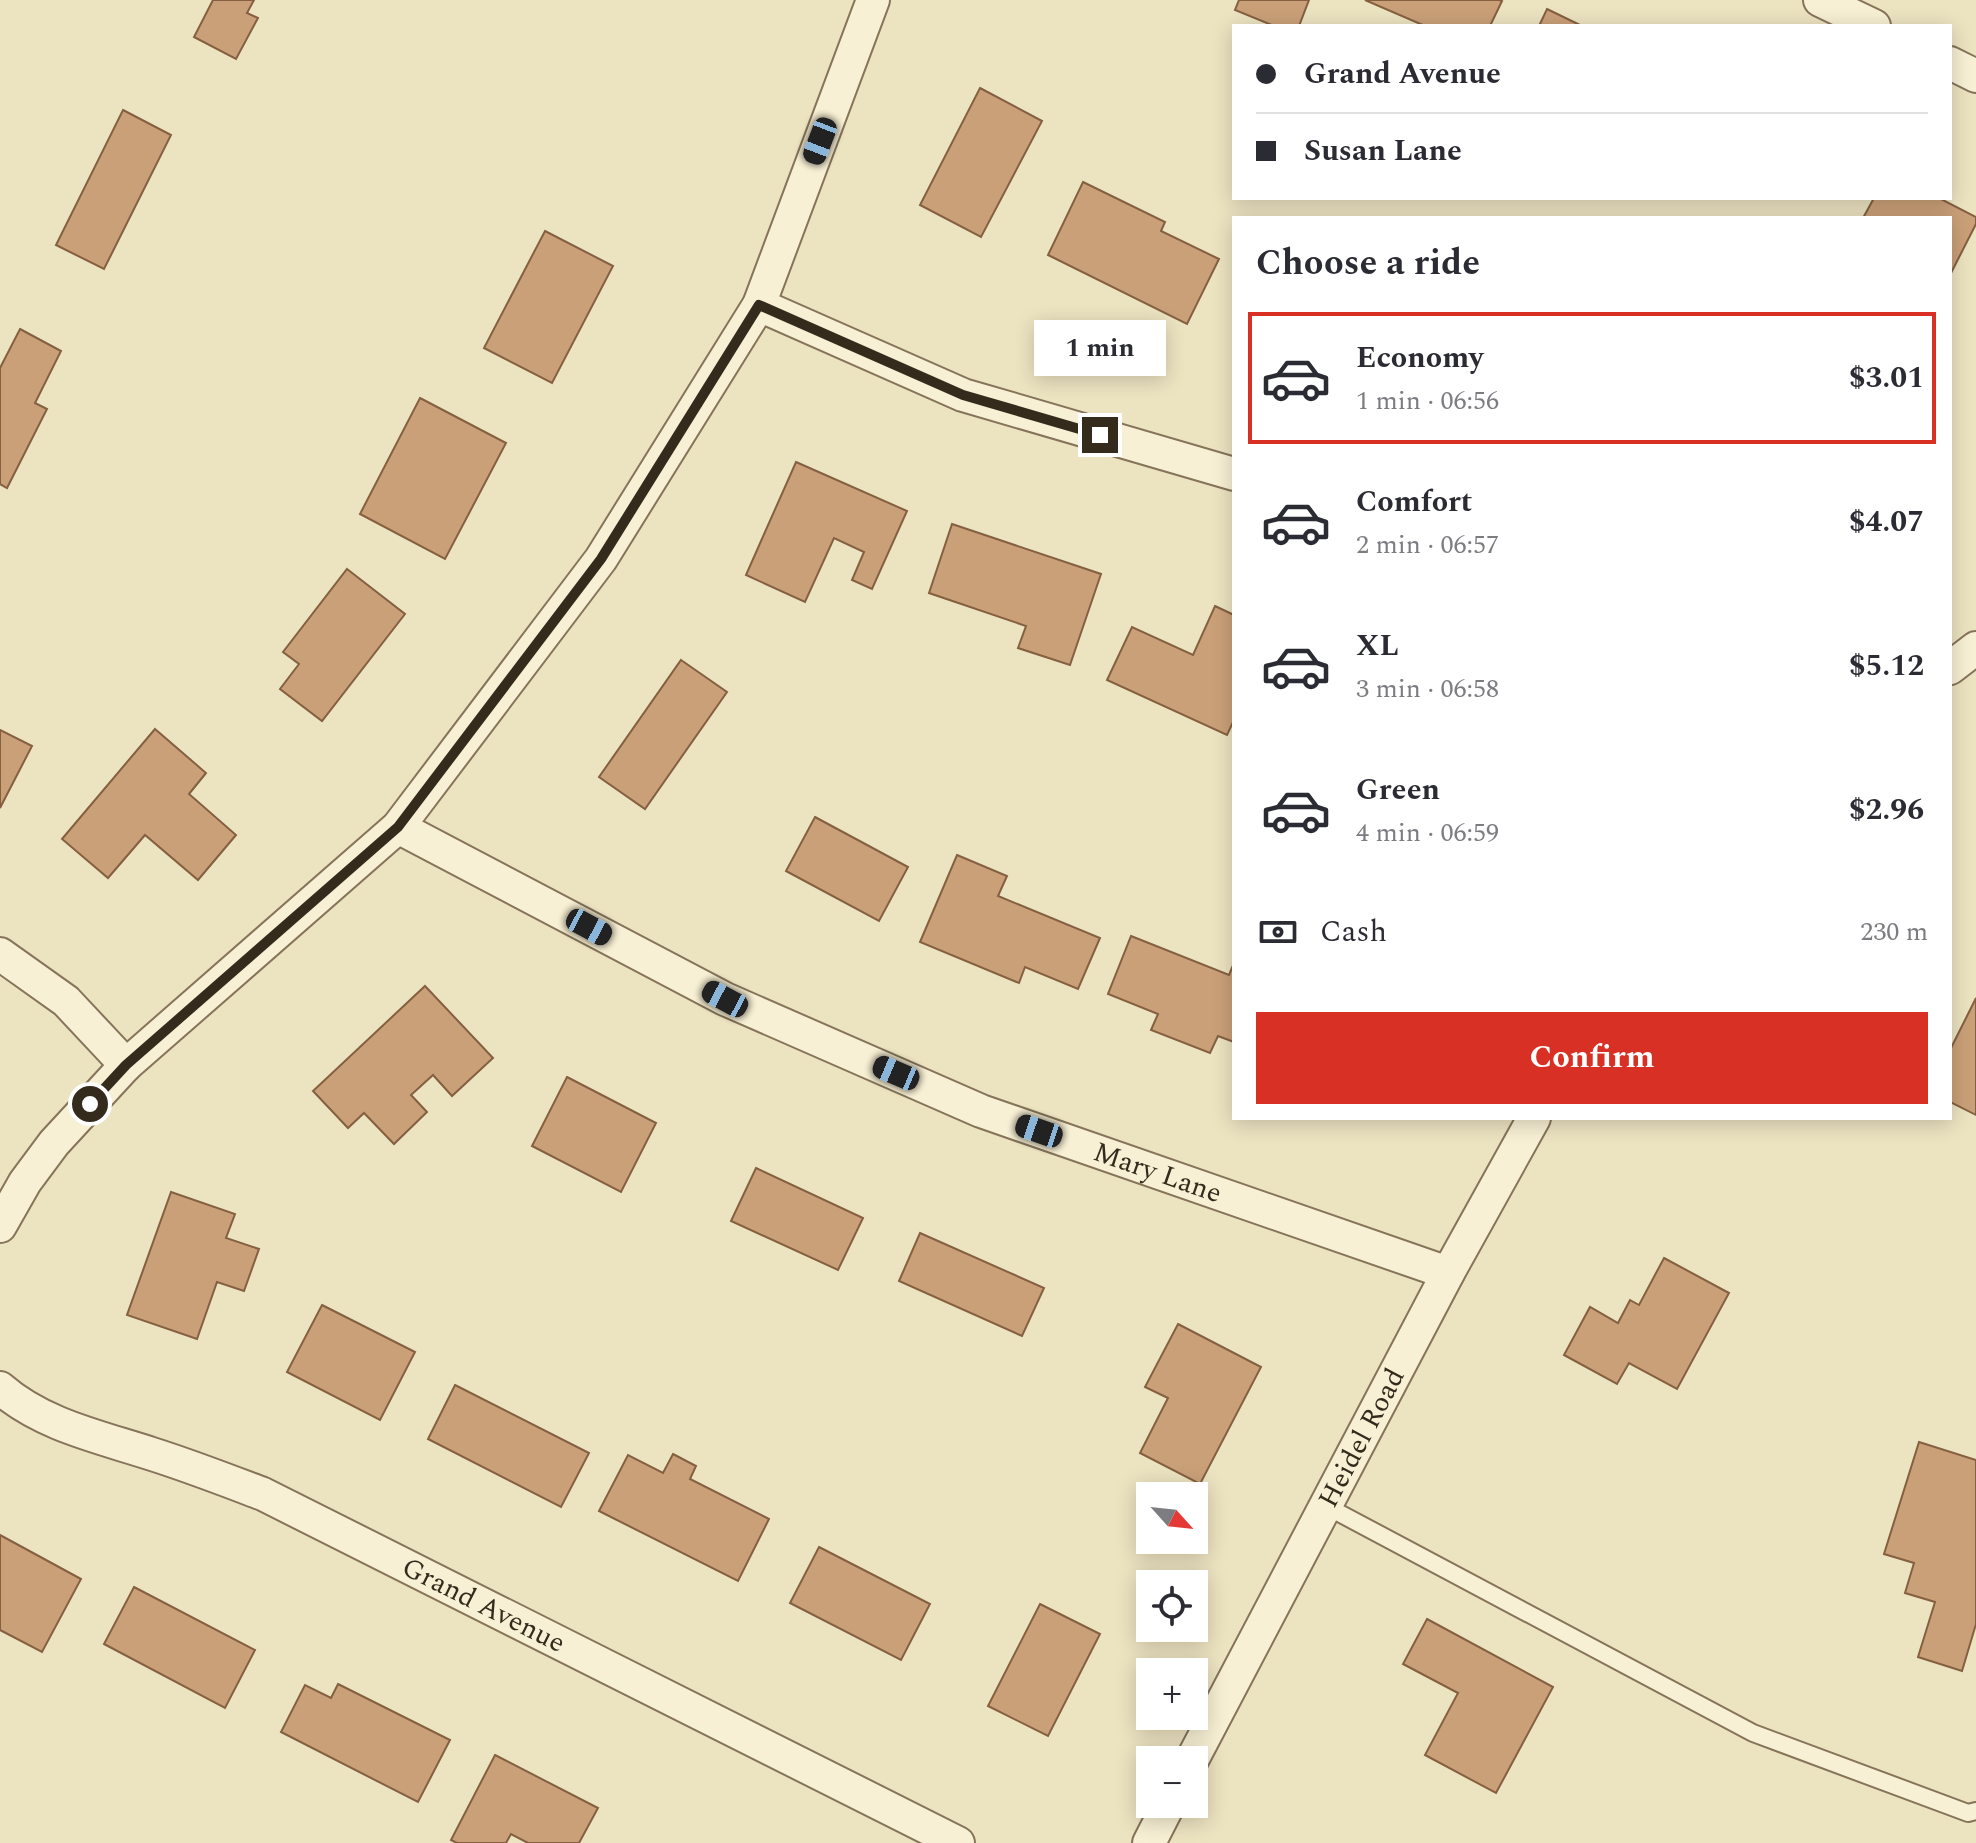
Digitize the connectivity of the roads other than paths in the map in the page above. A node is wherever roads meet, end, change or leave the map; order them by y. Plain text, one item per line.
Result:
1 (873, 0) edge
2 (1820, 0) edge
3 (1870, 24) edge
4 (1952, 64) edge
5 (1976, 76) edge
6 (759, 305) junction
7 (1232, 473) edge
8 (1976, 648) edge
9 (1952, 666) edge
10 (398, 827) junction
11 (0, 954) edge
12 (126, 1065) junction
13 (1533, 1120) edge
14 (0, 1226) edge
15 (1448, 1273) junction
16 (0, 1388) edge
17 (1326, 1506) junction
18 (1199, 1746) edge
19 (1976, 1811) edge
20 (1162, 1818) edge
21 (958, 1843) edge
22 (1149, 1843) edge

1 - 6 street
2 - 3 street
4 - 5 street
6 - 7 street
6 - 10 street
8 - 9 street
10 - 12 street
10 - 15 street, Mary Lane
11 - 12 street
12 - 14 street
13 - 15 street, Heidel Road
15 - 17 street, Heidel Road
16 - 21 street, Grand Avenue
17 - 18 street, Heidel Road
17 - 19 lane
20 - 22 street

